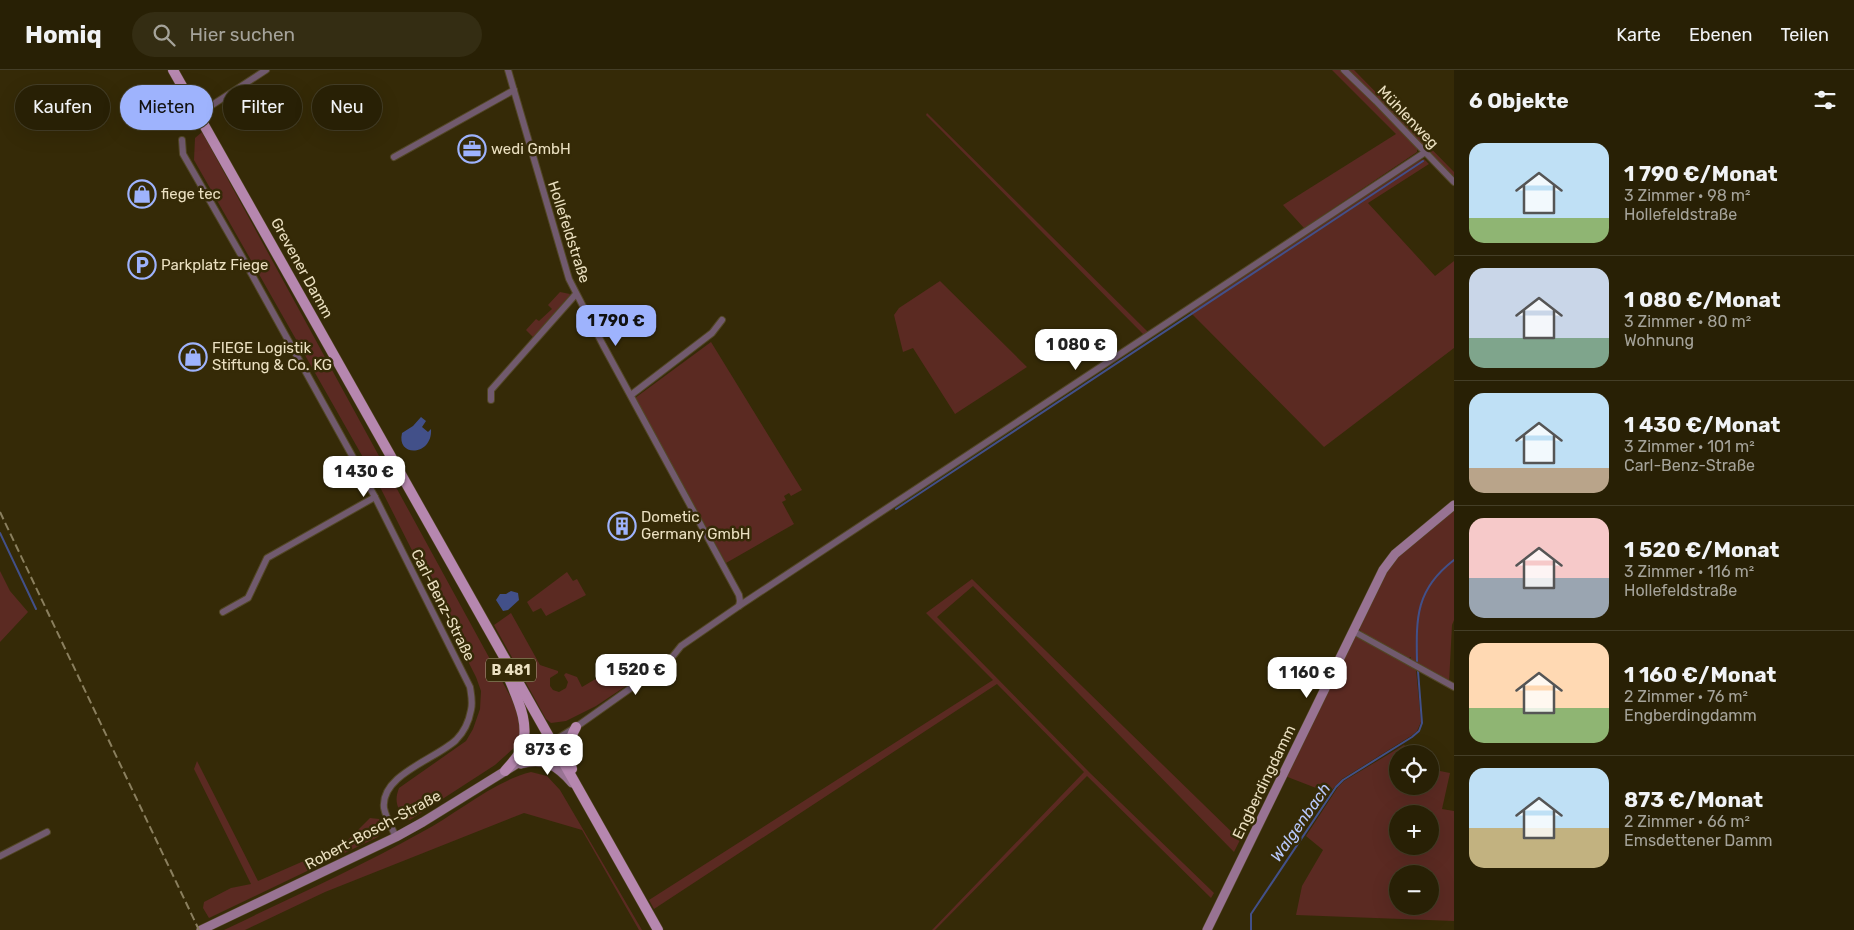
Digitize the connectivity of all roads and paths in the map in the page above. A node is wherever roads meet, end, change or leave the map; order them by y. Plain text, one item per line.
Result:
1 (173, 70) edge
2 (266, 70) edge
3 (508, 70) edge
4 (1344, 70) edge
5 (514, 90) junction
6 (213, 104) edge
7 (182, 140) dead end
8 (1424, 153) junction
9 (394, 157) dead end
10 (1454, 182) edge
11 (576, 294) junction
12 (722, 320) dead end
13 (631, 395) junction
14 (491, 400) dead end
15 (375, 497) junction
16 (1454, 505) edge
17 (739, 606) junction
18 (223, 612) dead end
19 (1353, 631) junction
20 (490, 633) junction
21 (1454, 687) edge
22 (576, 727) junction
23 (552, 742) junction
24 (505, 771) junction
25 (585, 800) junction
26 (48, 832) dead end
27 (396, 837) junction
28 (0, 856) edge
29 (201, 930) edge
30 (658, 930) edge
31 (1207, 930) edge

1 - 20 main road, Grevener Damm / B 481
2 - 6 street
3 - 5 street, Hollefeldstraße
4 - 8 street, Mühlenweg
5 - 9 street
5 - 11 street, Hollefeldstraße
7 - 15 street, Carl-Benz-Straße
8 - 10 street, Mühlenweg
8 - 17 street
11 - 13 street, Hollefeldstraße
11 - 14 street, Hollefeldstraße
12 - 13 street
13 - 17 street, Hollefeldstraße
15 - 18 street
15 - 27 street, Carl-Benz-Straße
16 - 19 street, Engberdingdamm
17 - 22 street
19 - 21 street
19 - 31 street, Engberdingdamm
20 - 23 main road, Grevener Damm / B 481
20 - 24 main road
22 - 23 street
22 - 25 main road
23 - 24 street, Robert-Bosch-Straße
23 - 25 main road, B 481
24 - 25 street
24 - 27 street, Robert-Bosch-Straße
25 - 30 main road, B 481
26 - 28 street
27 - 29 street, Robert-Bosch-Straße

